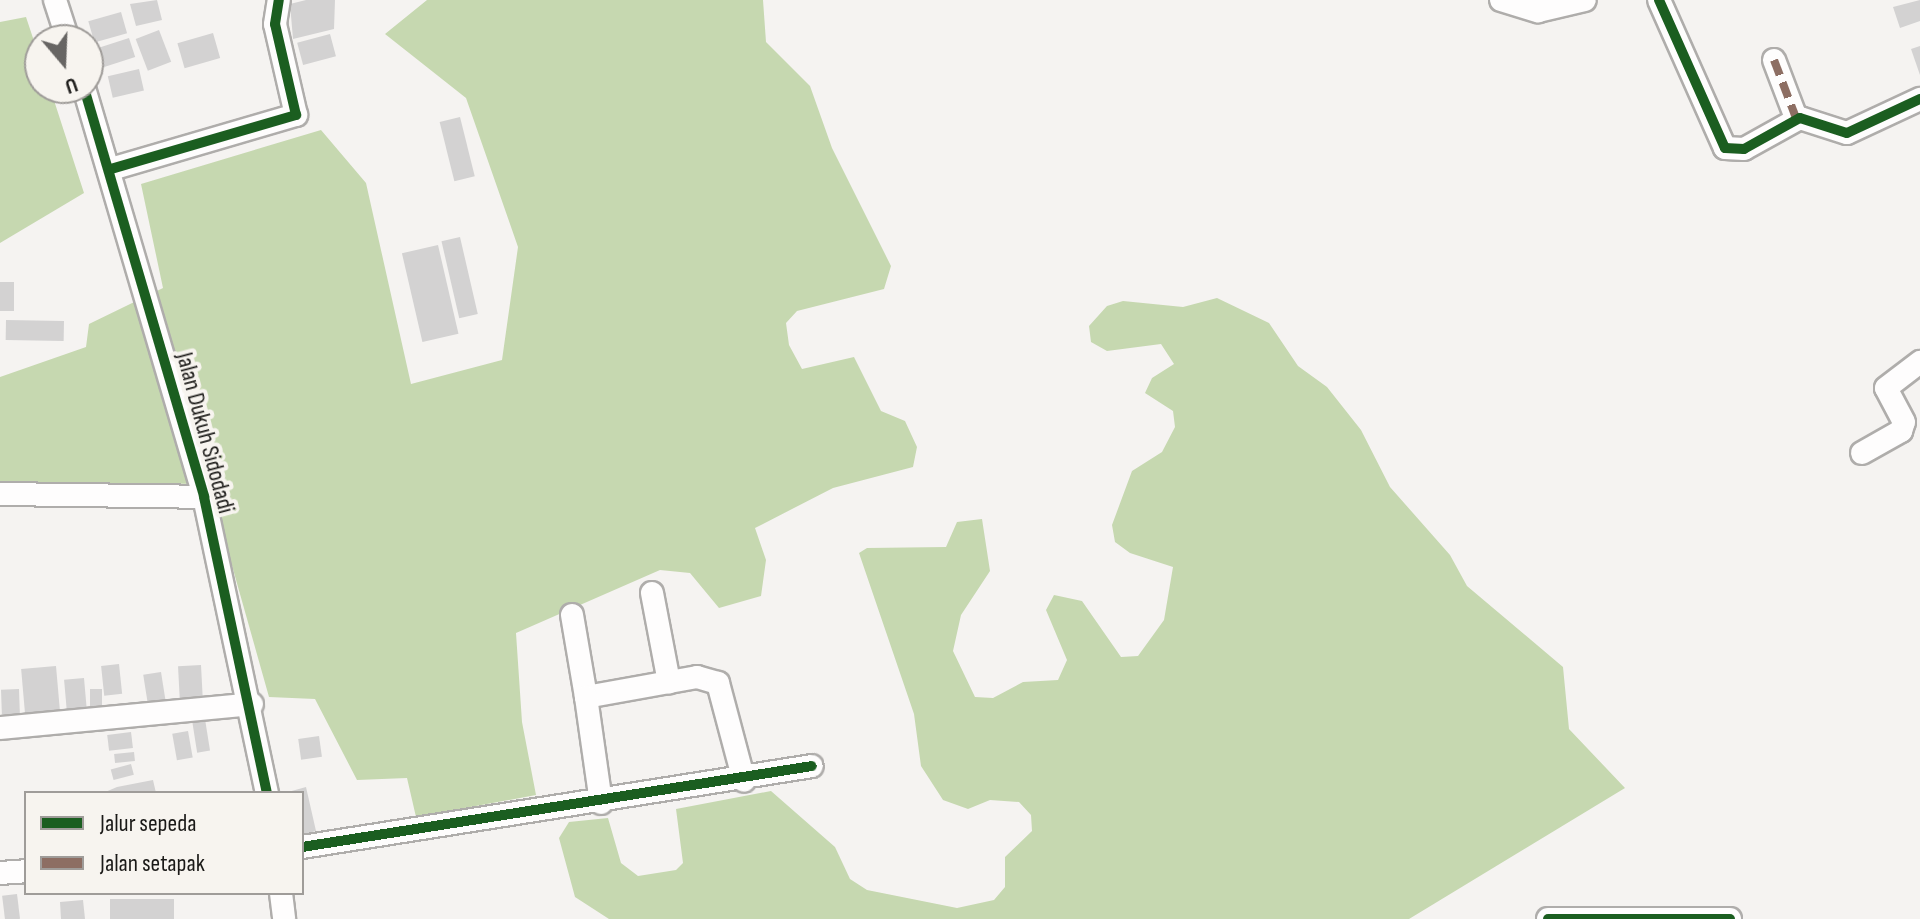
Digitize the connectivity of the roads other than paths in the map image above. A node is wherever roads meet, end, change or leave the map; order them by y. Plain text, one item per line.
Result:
1 (55, 0) edge
2 (279, 0) edge
3 (1501, 0) edge
4 (1585, 0) edge
5 (1659, 0) edge
6 (63, 24) edge
7 (1774, 60) dead end
8 (1920, 99) edge
9 (89, 104) edge
10 (1796, 118) junction
11 (111, 169) junction
12 (1920, 362) edge
13 (1862, 453) dead end
14 (0, 494) edge
15 (204, 497) junction
16 (652, 593) dead end
17 (572, 615) dead end
18 (669, 682) junction
19 (586, 697) junction
20 (252, 704) junction
21 (0, 728) edge
22 (812, 766) dead end
23 (744, 781) junction
24 (267, 791) edge
25 (601, 803) junction
26 (304, 847) edge
27 (24, 871) edge
28 (0, 873) edge
29 (281, 895) edge
30 (284, 919) edge
31 (1548, 919) edge
32 (1730, 919) edge

1 - 6 street
2 - 11 street
3 - 4 street
5 - 10 street
7 - 10 street
8 - 10 street
9 - 11 street, Jalan Dukuh Sidodadi
11 - 15 street, Jalan Dukuh Sidodadi
12 - 13 street
14 - 15 street, Jalan Dukuh Sidodadi
15 - 20 street, Jalan Dukuh Sidodadi
16 - 18 street
17 - 19 street
18 - 19 street
18 - 23 street
19 - 25 street
20 - 21 street
20 - 24 street, Jalan Dukuh Sidodadi
22 - 23 street
23 - 25 street
25 - 26 street
27 - 28 street
29 - 30 street
31 - 32 street

